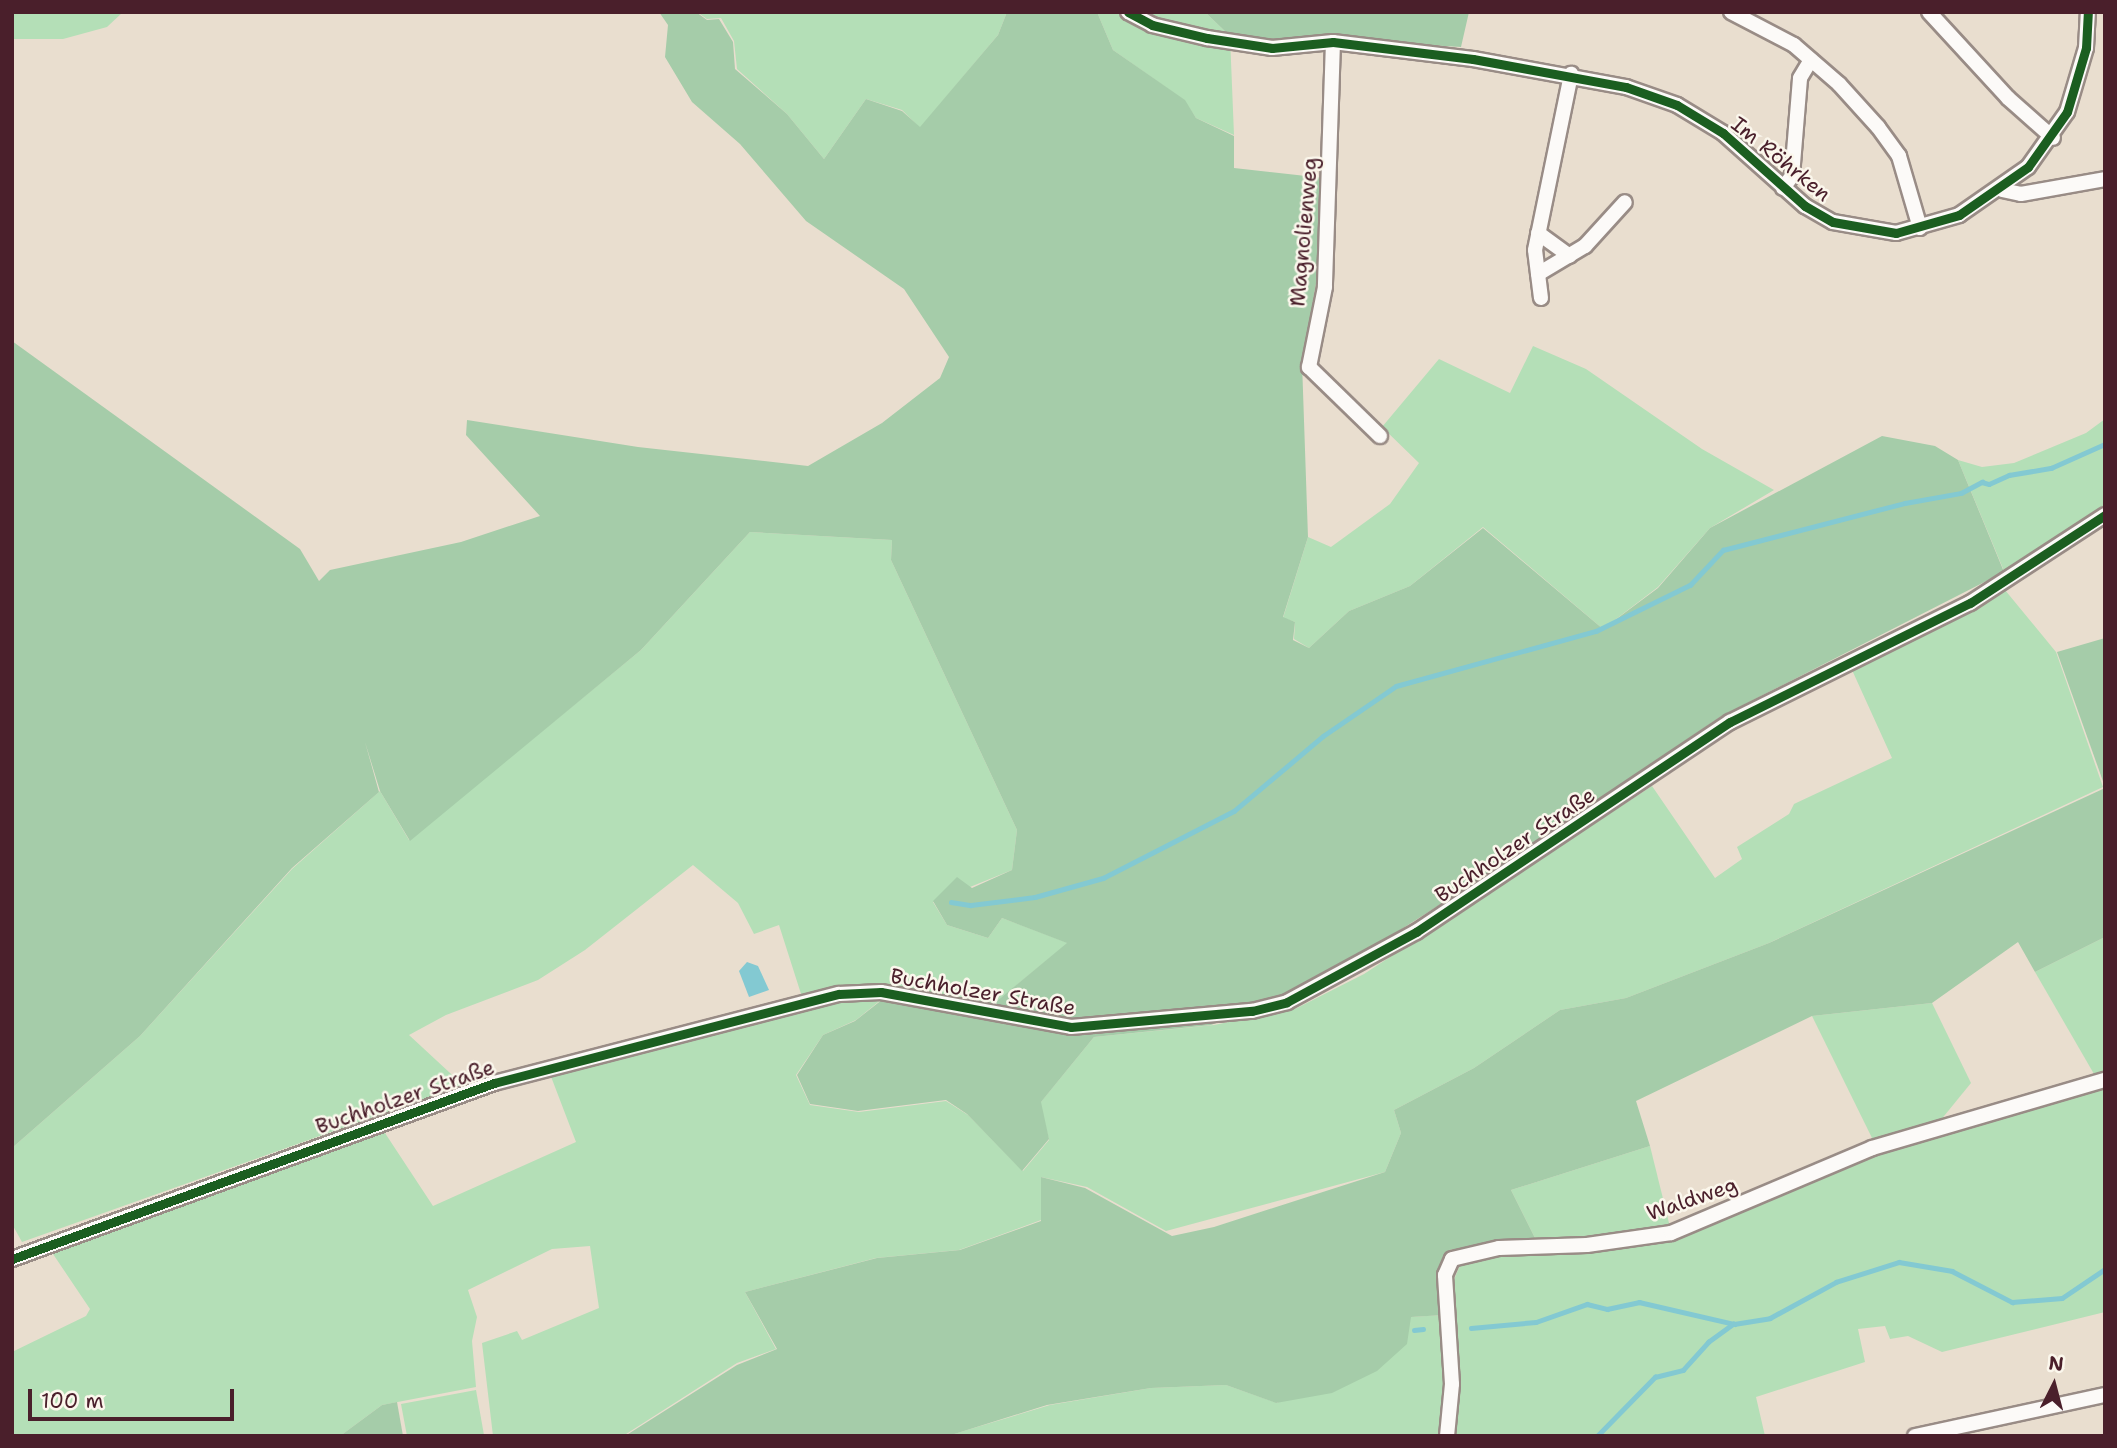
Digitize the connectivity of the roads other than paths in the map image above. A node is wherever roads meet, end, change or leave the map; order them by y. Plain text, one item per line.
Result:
1 (1128, 12) edge
2 (1731, 12) edge
3 (2088, 12) edge
4 (1933, 14) edge
5 (1333, 43) junction
6 (1811, 60) junction
7 (1571, 74) junction
8 (2053, 138) junction
9 (2105, 179) edge
10 (1783, 188) junction
11 (2001, 190) junction
12 (1625, 202) dead end
13 (1920, 228) junction
14 (1538, 233) junction
15 (1570, 256) junction
16 (1538, 274) junction
17 (1541, 298) dead end
18 (1380, 436) dead end
19 (2105, 515) edge
20 (2105, 1080) edge
21 (12, 1259) edge
22 (2105, 1395) edge
23 (1447, 1436) edge
24 (1915, 1436) edge

1 - 5 street, Im Röhrken
2 - 6 street
3 - 8 street, Im Röhrken
4 - 8 street
5 - 7 street, Im Röhrken
5 - 18 street, Magnolienweg
6 - 10 street
6 - 13 street
7 - 10 street, Im Röhrken
7 - 14 street
8 - 11 street, Im Röhrken
9 - 11 street
10 - 13 street, Im Röhrken
11 - 13 street, Im Röhrken
12 - 15 street
14 - 15 street
14 - 16 street
15 - 16 street
16 - 17 street
19 - 21 street, Buchholzer Straße
20 - 23 street, Waldweg
22 - 24 street

